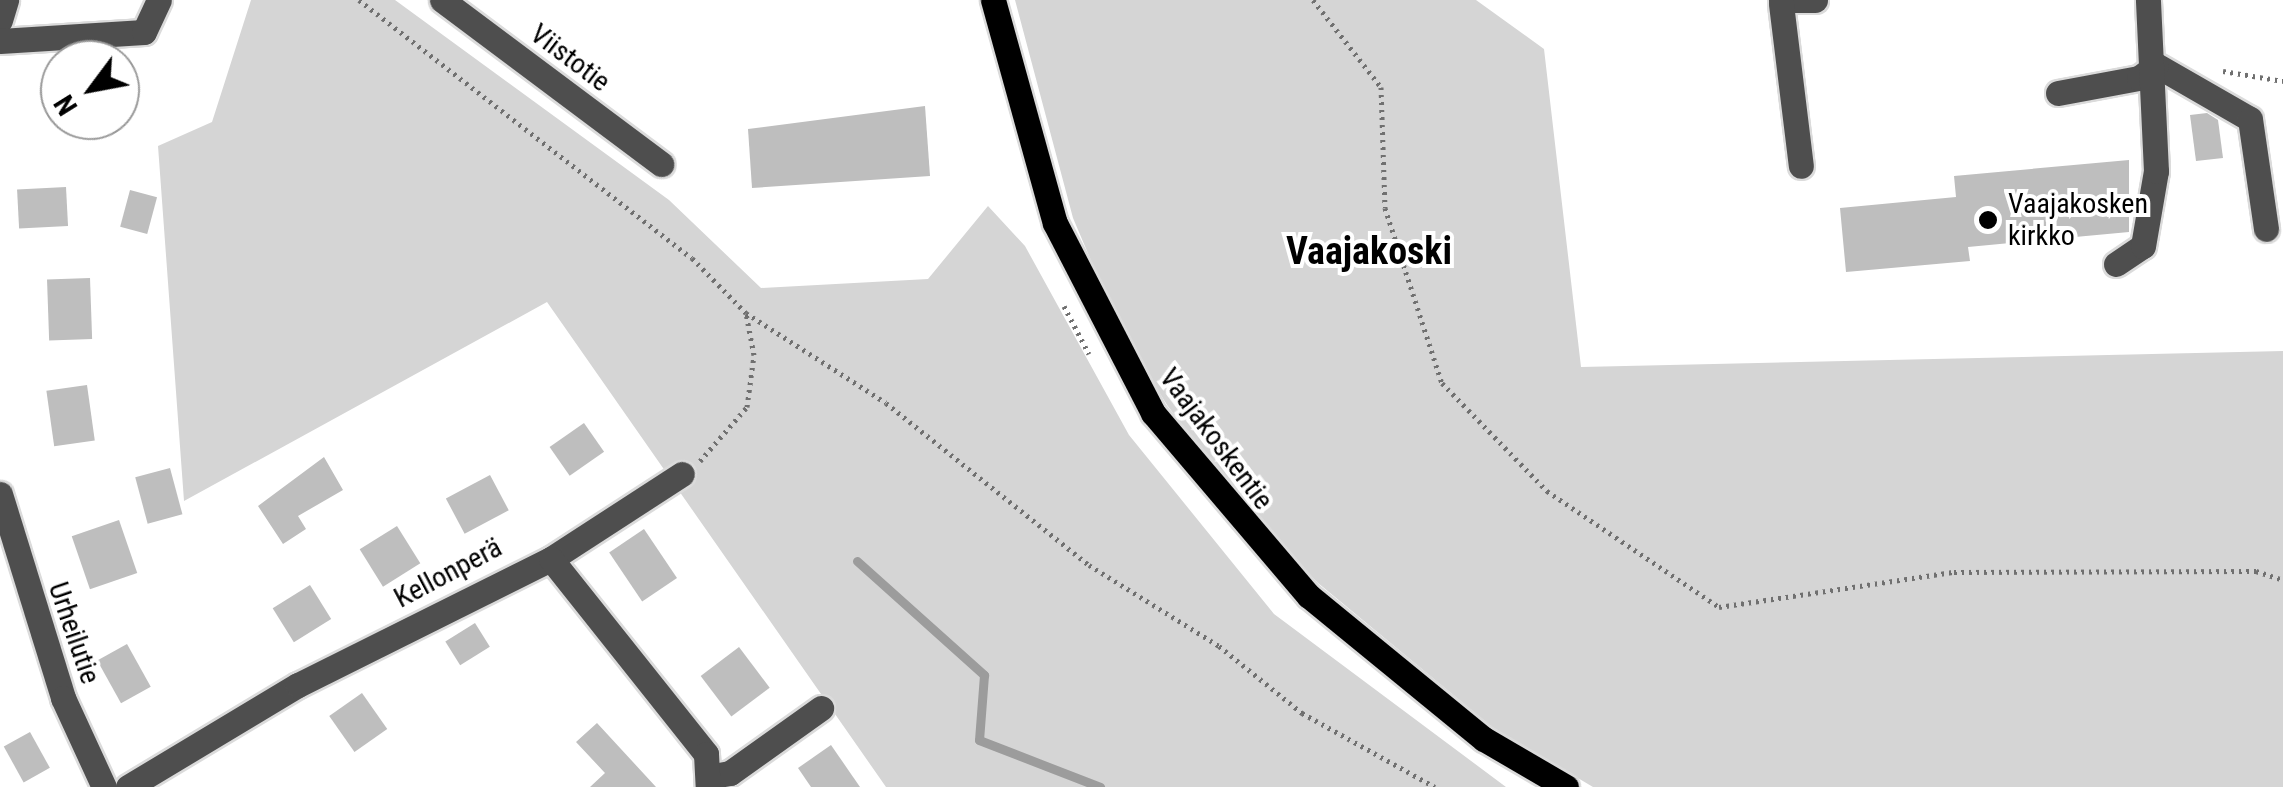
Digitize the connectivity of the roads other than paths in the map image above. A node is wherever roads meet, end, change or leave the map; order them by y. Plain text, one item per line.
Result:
1 (6, 0) edge
2 (159, 0) edge
3 (442, 0) edge
4 (992, 0) edge
5 (1815, 0) edge
6 (2148, 0) edge
7 (1781, 2) edge
8 (0, 20) edge
9 (0, 41) edge
10 (2156, 64) junction
11 (2058, 93) dead end
12 (661, 164) dead end
13 (1801, 166) dead end
14 (2266, 229) dead end
15 (2116, 264) dead end
16 (682, 474) road end
17 (0, 494) edge
18 (551, 559) junction
19 (821, 708) dead end
20 (710, 781) edge
21 (104, 787) edge
22 (128, 787) edge
23 (1566, 787) edge

1 - 8 street
2 - 9 street
3 - 12 street, Viistotie
4 - 23 main road, Vaajakoskentie
5 - 7 street
6 - 10 street
7 - 13 street
10 - 11 street
10 - 14 street
10 - 15 street
16 - 18 street, Kellonperä
17 - 21 street, Urheilutie
18 - 20 street
18 - 22 street, Kellonperä
19 - 20 street

